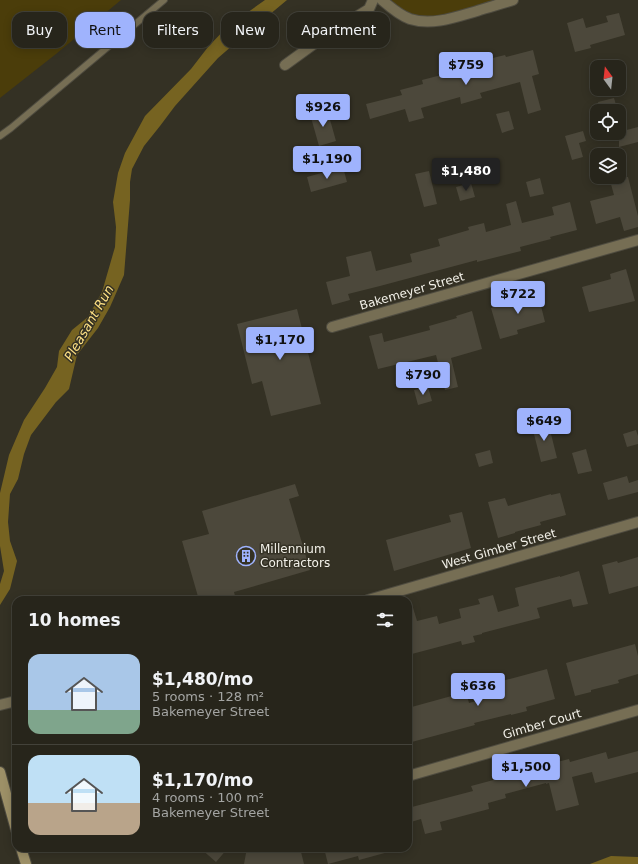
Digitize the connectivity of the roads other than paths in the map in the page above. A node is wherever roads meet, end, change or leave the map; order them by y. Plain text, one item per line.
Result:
1 (164, 0) edge
2 (373, 0) edge
3 (382, 0) edge
4 (513, 0) edge
5 (285, 66) dead end
6 (0, 136) edge
7 (638, 240) edge
8 (332, 327) dead end
9 (638, 522) edge
10 (382, 596) edge
11 (12, 702) edge
12 (0, 705) edge
13 (638, 710) edge
14 (0, 772) edge
15 (412, 775) edge
16 (12, 816) edge
17 (22, 852) edge
18 (26, 864) edge

1 - 6 lane
2 - 5 street
3 - 4 street
7 - 8 street, Bakemeyer Street
9 - 10 street, West Gimber Street
11 - 12 street
13 - 15 street, Gimber Court
14 - 16 main road
17 - 18 main road

